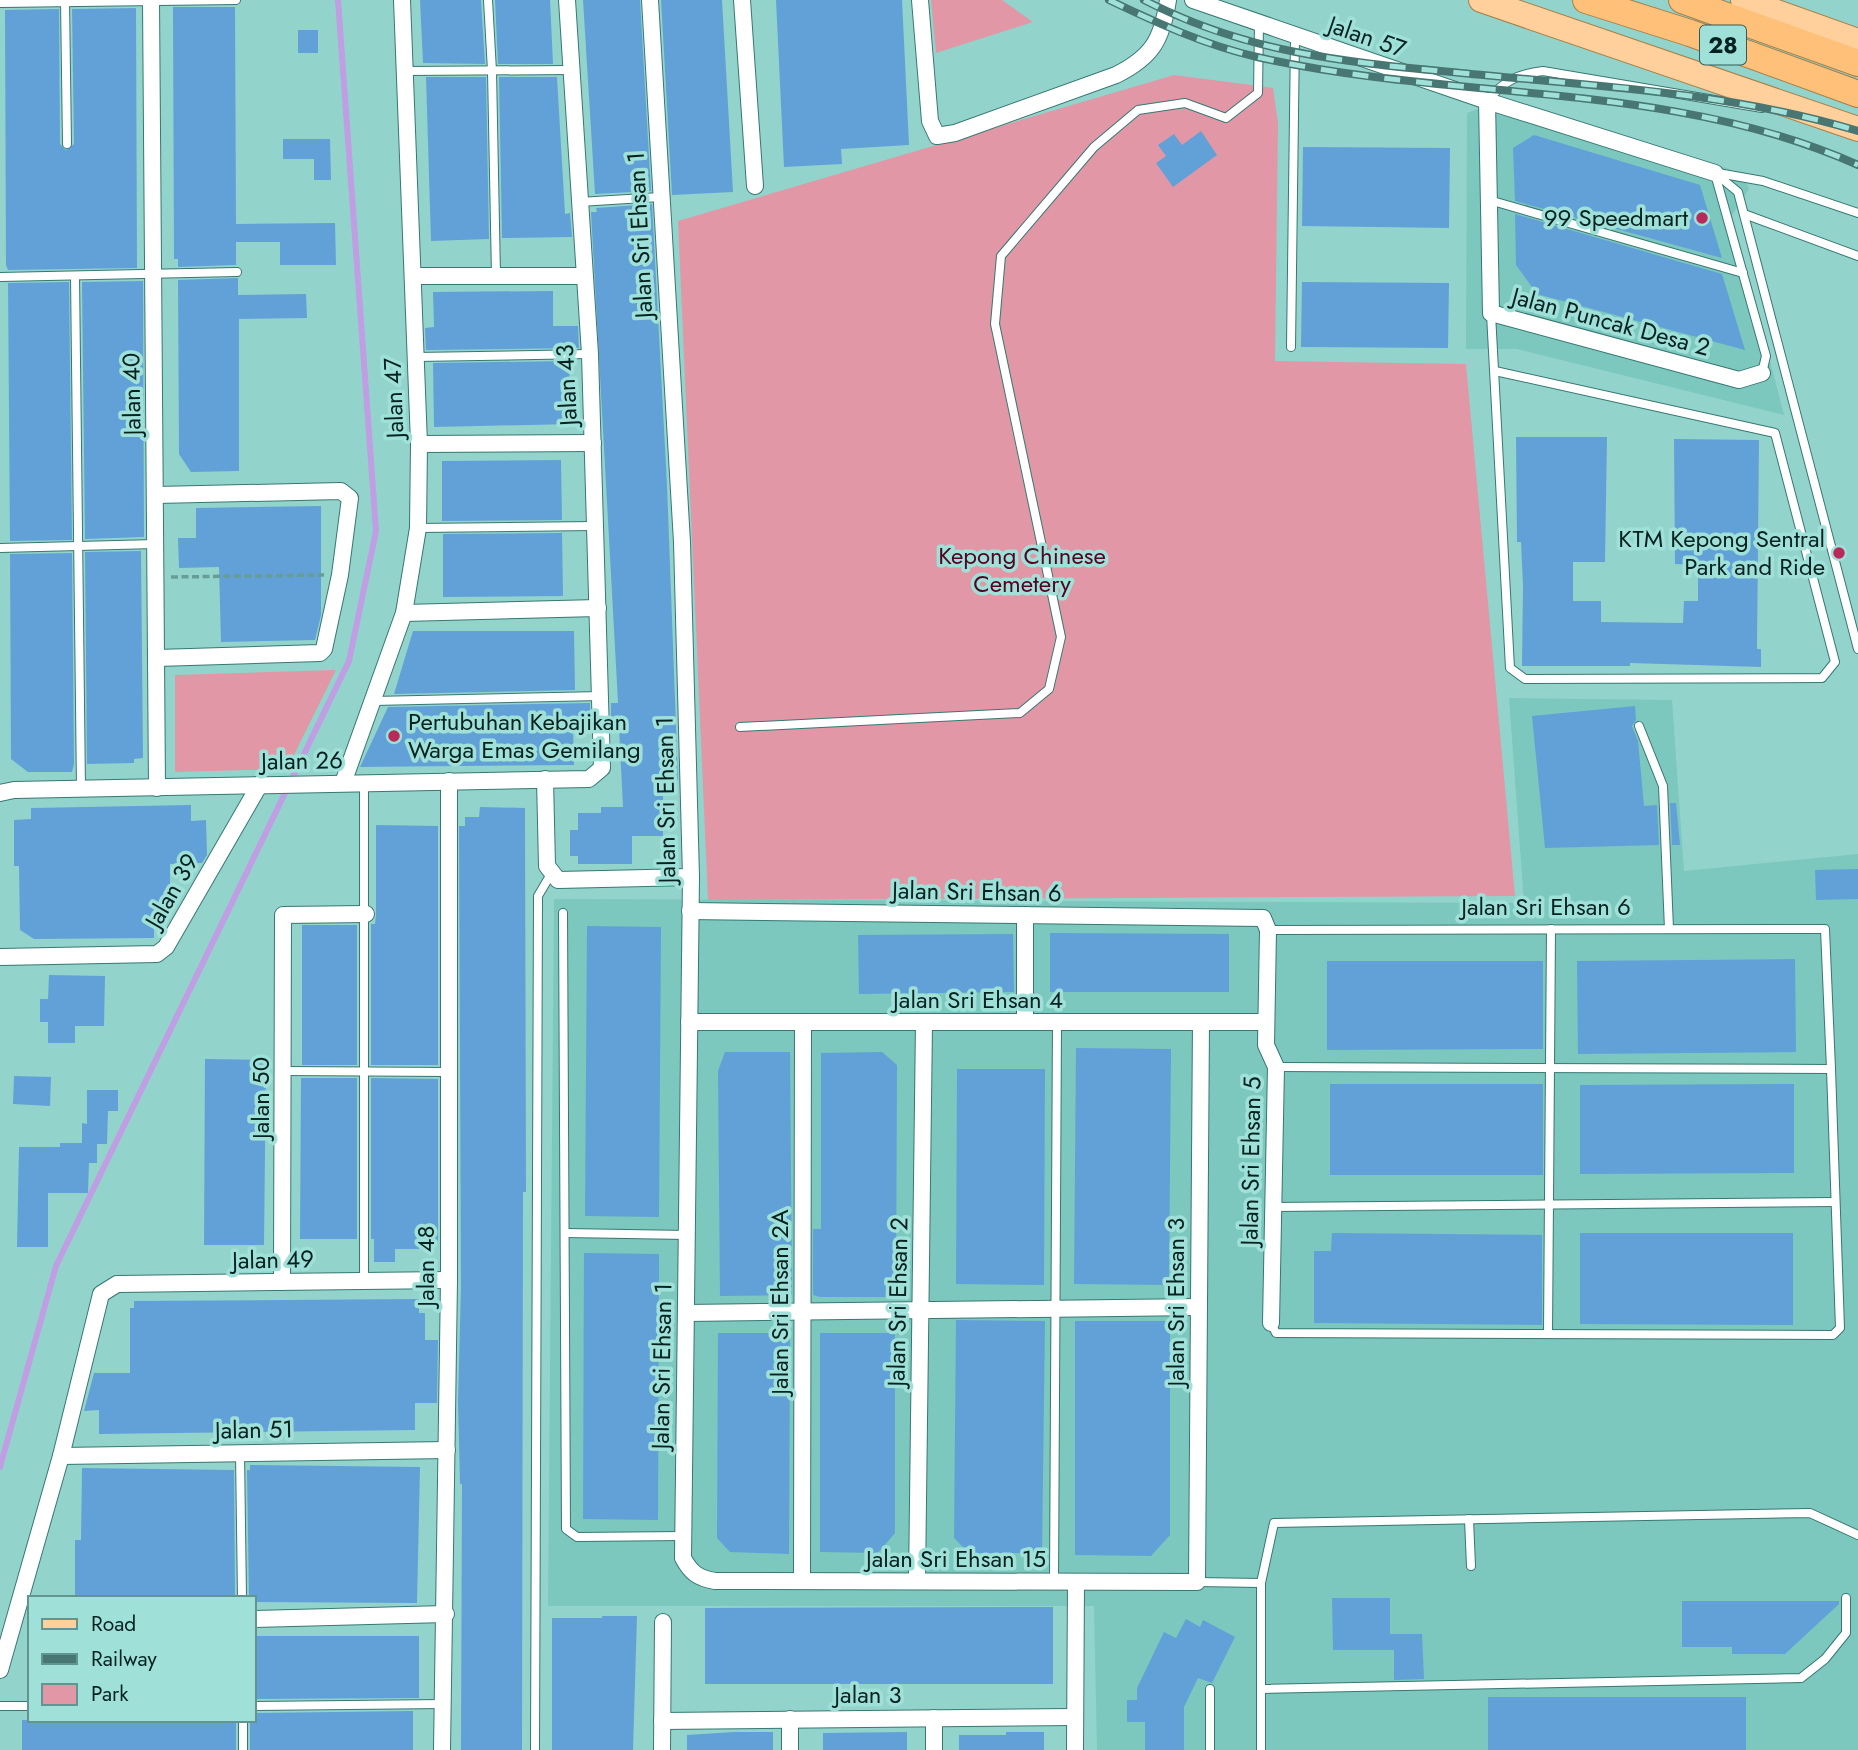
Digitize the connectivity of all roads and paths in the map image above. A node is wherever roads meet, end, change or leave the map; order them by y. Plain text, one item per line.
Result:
1 (236, 0) edge
2 (402, 0) edge
3 (488, 0) edge
4 (567, 0) edge
5 (650, 0) edge
6 (742, 0) edge
7 (920, 0) edge
8 (1168, 0) edge
9 (1193, 0) edge
10 (1480, 0) edge
11 (1586, 0) edge
12 (1682, 0) edge
13 (65, 1) edge
14 (152, 1) edge
15 (0, 3) edge
16 (1761, 3) edge
17 (1259, 23) junction
18 (1295, 37) junction
19 (1858, 41) edge
20 (1858, 63) edge
21 (571, 69) junction
22 (405, 71) junction
23 (492, 71) junction
24 (1858, 94) edge
25 (1487, 102) junction
26 (1824, 118) junction
27 (1858, 129) edge
28 (66, 144) dead end
29 (1715, 173) junction
30 (755, 186) dead end
31 (660, 197) junction
32 (1489, 200) junction
33 (579, 202) junction
34 (1858, 213) edge
35 (1744, 214) junction
36 (1858, 256) edge
37 (237, 272) dead end
38 (1743, 273) junction
39 (154, 275) junction
40 (413, 275) junction
41 (75, 276) junction
42 (496, 276) junction
43 (582, 276) junction
44 (0, 277) edge
45 (1491, 313) junction
46 (1291, 347) dead end
47 (590, 354) junction
48 (416, 357) junction
49 (1495, 371) junction
50 (1762, 373) joint
51 (593, 443) junction
52 (419, 444) junction
53 (156, 495) junction
54 (595, 526) junction
55 (418, 528) junction
56 (156, 544) junction
57 (77, 546) junction
58 (0, 548) edge
59 (340, 575) junction
60 (156, 577) junction
61 (598, 608) junction
62 (404, 613) junction
63 (1858, 649) edge
64 (157, 657) junction
65 (601, 696) junction
66 (373, 701) junction
67 (1639, 726) dead end
68 (740, 727) dead end
69 (602, 768) joint
70 (545, 779) junction
71 (449, 781) junction
72 (337, 783) junction
73 (364, 783) junction
74 (265, 784) junction
75 (157, 788) junction
76 (81, 789) junction
77 (0, 793) edge
78 (551, 874) junction
79 (691, 877) junction
80 (691, 911) junction
81 (366, 914) junction
82 (563, 914) dead end
83 (1024, 915) junction
84 (1265, 924) junction
85 (1550, 929) junction
86 (1669, 929) junction
87 (0, 957) edge
88 (689, 1022) junction
89 (803, 1022) junction
90 (924, 1022) junction
91 (1025, 1022) junction
92 (1057, 1022) junction
93 (1201, 1022) junction
94 (1266, 1022) junction
95 (1276, 1067) junction
96 (1550, 1068) junction
97 (1831, 1069) junction
98 (284, 1071) junction
99 (365, 1071) junction
100 (449, 1072) junction
101 (1834, 1202) junction
102 (1548, 1205) junction
103 (1273, 1207) junction
104 (566, 1233) junction
105 (687, 1234) junction
106 (449, 1280) junction
107 (282, 1282) junction
108 (364, 1282) junction
109 (1199, 1307) junction
110 (1058, 1308) junction
111 (921, 1311) junction
112 (686, 1313) junction
113 (803, 1313) junction
114 (1271, 1323) joint
115 (1548, 1334) junction
116 (447, 1450) junction
117 (240, 1452) junction
118 (61, 1456) junction
119 (1469, 1519) junction
120 (1858, 1535) edge
121 (683, 1536) junction
122 (1471, 1566) dead end
123 (715, 1581) joint
124 (802, 1581) junction
125 (917, 1581) junction
126 (1065, 1582) junction
127 (1197, 1582) junction
128 (1261, 1583) junction
129 (242, 1596) edge
130 (1846, 1598) dead end
131 (446, 1614) junction
132 (13, 1619) junction
133 (28, 1619) edge
134 (256, 1619) edge
135 (663, 1622) dead end
136 (0, 1670) edge
137 (1210, 1689) dead end
138 (1261, 1689) junction
139 (443, 1704) junction
140 (0, 1706) edge
141 (28, 1706) edge
142 (256, 1706) edge
143 (1075, 1717) junction
144 (790, 1718) junction
145 (934, 1718) junction
146 (662, 1721) junction
147 (243, 1722) edge
148 (243, 1750) edge
149 (442, 1750) edge
150 (535, 1750) edge
151 (662, 1750) edge
152 (790, 1750) edge
153 (934, 1750) edge
154 (1075, 1750) edge
155 (1210, 1750) edge
156 (1261, 1750) edge

1 - 14 lane
2 - 22 street, Jalan 47
3 - 23 lane
4 - 21 street, Jalan 43
5 - 31 street, Jalan Sri Ehsan 1
6 - 30 street
7 - 8 street
9 - 17 street, Jalan 57
10 - 26 main road
11 - 24 highway, 28
12 - 20 highway, 28
13 - 14 lane
13 - 15 lane
13 - 28 lane
14 - 39 street, Jalan 40
16 - 19 main road
17 - 18 street, Jalan 57
17 - 68 lane
18 - 25 street, Jalan 57
18 - 46 lane
21 - 23 lane
21 - 33 street, Jalan 43
22 - 23 lane
22 - 40 street, Jalan 47
23 - 42 lane
25 - 26 lane
25 - 29 street, Jalan 57
25 - 32 street, Jalan Puncak Desa 2
26 - 27 main road
29 - 34 lane
29 - 35 lane
29 - 38 lane
31 - 33 lane
31 - 79 street, Jalan Sri Ehsan 1
32 - 38 lane
32 - 45 street, Jalan Puncak Desa 2
33 - 43 street, Jalan 43
35 - 36 lane
35 - 63 lane
37 - 39 lane
38 - 50 lane
39 - 41 lane
39 - 53 street, Jalan 40
40 - 42 street
40 - 48 street, Jalan 47
41 - 44 lane
41 - 57 lane
42 - 43 street
43 - 47 street, Jalan 43
45 - 49 lane
45 - 50 street, Jalan Puncak Desa 2
47 - 48 lane
47 - 51 street, Jalan 43
48 - 52 street, Jalan 47
49 - 49 lane
51 - 52 street
51 - 54 street, Jalan 43
52 - 55 street, Jalan 47
53 - 56 street, Jalan 40
53 - 59 street
54 - 55 lane
54 - 61 street, Jalan 43
55 - 62 street, Jalan 47
56 - 57 lane
56 - 60 street, Jalan 40
57 - 58 lane
57 - 76 lane
59 - 60 path
59 - 64 street
60 - 64 street, Jalan 40
61 - 62 street
61 - 65 street, Jalan 43
62 - 66 street, Jalan 47
64 - 75 street, Jalan 40
65 - 66 lane
65 - 69 street, Jalan 43
66 - 72 street, Jalan 47
67 - 86 lane
69 - 70 street, Jalan 26
70 - 71 street, Jalan 26
70 - 78 street
71 - 73 street, Jalan 26
71 - 100 street, Jalan 48
72 - 73 street, Jalan 26
72 - 74 street, Jalan 26
73 - 81 lane
74 - 75 street, Jalan 26
74 - 87 street, Jalan 39
75 - 76 street, Jalan 26
76 - 77 street, Jalan 26
78 - 79 street
78 - 150 lane
79 - 80 street, Jalan Sri Ehsan 1
80 - 83 street, Jalan Sri Ehsan 6
80 - 88 street, Jalan Sri Ehsan 1
81 - 98 street, Jalan 50
81 - 99 lane
82 - 104 lane
83 - 84 street, Jalan Sri Ehsan 6
83 - 91 street
84 - 85 lane, Jalan Sri Ehsan 6
84 - 94 street, Jalan Sri Ehsan 5
85 - 86 lane, Jalan Sri Ehsan 6
85 - 96 lane
86 - 97 lane, Jalan Sri Ehsan 6
88 - 89 street, Jalan Sri Ehsan 4
88 - 105 street, Jalan Sri Ehsan 1
89 - 90 street, Jalan Sri Ehsan 4
89 - 113 street, Jalan Sri Ehsan 2A
90 - 91 street, Jalan Sri Ehsan 4
90 - 111 street, Jalan Sri Ehsan 2
91 - 92 street, Jalan Sri Ehsan 4
92 - 93 street, Jalan Sri Ehsan 4
92 - 110 lane
93 - 94 street, Jalan Sri Ehsan 4
93 - 109 street, Jalan Sri Ehsan 3
94 - 95 street, Jalan Sri Ehsan 5
95 - 96 lane
95 - 103 street, Jalan Sri Ehsan 5
96 - 97 lane
96 - 102 lane
97 - 101 lane
98 - 99 lane
98 - 107 street, Jalan 50
99 - 100 lane
99 - 108 lane
100 - 106 street, Jalan 48
101 - 102 lane
101 - 115 lane
102 - 103 lane
102 - 115 lane
103 - 114 street, Jalan Sri Ehsan 5
104 - 105 lane
104 - 121 lane
105 - 112 street, Jalan Sri Ehsan 1
106 - 108 street, Jalan 49
106 - 116 street, Jalan 48
107 - 108 street, Jalan 49
107 - 118 street, Jalan 49
109 - 110 street
109 - 127 street, Jalan Sri Ehsan 3
110 - 111 street
110 - 126 lane
111 - 113 street
111 - 125 street, Jalan Sri Ehsan 2
112 - 113 street
112 - 121 street, Jalan Sri Ehsan 1
113 - 124 street, Jalan Sri Ehsan 2A
114 - 115 lane
116 - 117 street, Jalan 51
116 - 131 street, Jalan 48
117 - 118 street, Jalan 51
117 - 129 lane
118 - 132 street
119 - 120 lane
119 - 122 lane
119 - 128 lane
121 - 123 street, Jalan Sri Ehsan 1
123 - 124 street, Jalan Sri Ehsan 15
124 - 125 street, Jalan Sri Ehsan 15
125 - 126 street, Jalan Sri Ehsan 15
126 - 127 street, Jalan Sri Ehsan 15
126 - 143 street
127 - 128 lane
128 - 138 lane
130 - 138 lane
131 - 134 street
131 - 139 street, Jalan 48
132 - 133 street
132 - 136 street
135 - 146 street
137 - 155 lane
138 - 156 lane
139 - 142 lane
139 - 149 street, Jalan 48
140 - 141 lane
143 - 145 street, Jalan 3
143 - 154 street
144 - 145 street, Jalan 3
144 - 146 street, Jalan 3
144 - 152 street
145 - 153 street
146 - 151 street
147 - 148 lane

